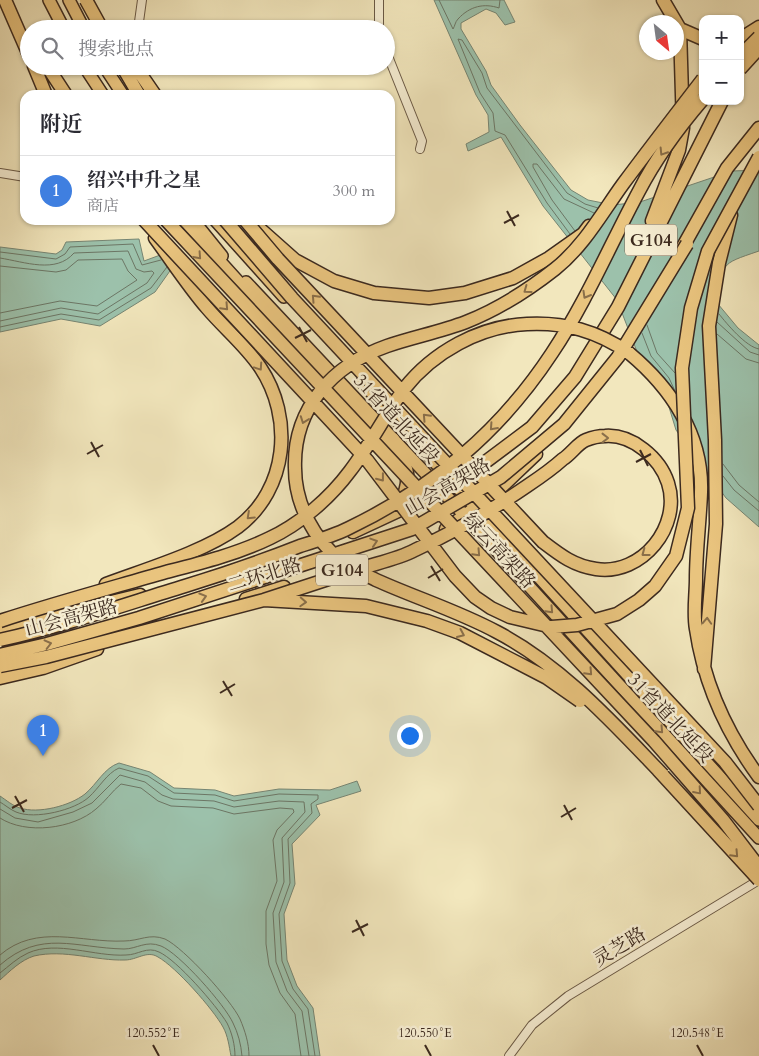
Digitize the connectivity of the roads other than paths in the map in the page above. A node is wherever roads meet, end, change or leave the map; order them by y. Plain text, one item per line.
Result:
1 (6, 0) edge
2 (49, 0) edge
3 (69, 0) edge
4 (142, 0) edge
5 (379, 0) edge
6 (662, 0) edge
7 (88, 2) edge
8 (672, 15) edge
9 (59, 20) edge
10 (79, 20) edge
11 (97, 20) edge
12 (103, 20) edge
13 (139, 20) edge
14 (379, 20) edge
15 (20, 22) edge
16 (759, 27) edge
17 (684, 28) edge
18 (20, 33) edge
19 (699, 37) edge
20 (744, 37) edge
21 (759, 37) edge
22 (759, 48) edge
23 (744, 51) edge
24 (744, 56) edge
25 (759, 59) edge
26 (680, 60) edge
27 (744, 65) edge
28 (395, 74) edge
29 (38, 75) edge
30 (54, 75) edge
31 (90, 75) edge
32 (110, 75) edge
33 (124, 75) edge
34 (126, 75) edge
35 (141, 75) edge
36 (699, 84) edge
37 (44, 90) edge
38 (63, 90) edge
39 (100, 90) edge
40 (120, 90) edge
41 (130, 90) edge
42 (136, 90) edge
43 (152, 90) edge
44 (699, 104) edge
45 (720, 105) edge
46 (759, 128) edge
47 (759, 135) edge
48 (420, 149) dead end
49 (757, 159) edge
50 (0, 173) edge
51 (20, 176) edge
52 (622, 186) junction
53 (146, 225) edge
54 (147, 225) edge
55 (171, 225) edge
56 (187, 225) edge
57 (197, 225) edge
58 (219, 225) edge
59 (229, 225) edge
60 (249, 225) edge
61 (256, 225) edge
62 (618, 307) junction
63 (393, 439) junction
64 (409, 471) junction
65 (456, 484) junction
66 (443, 492) junction
67 (504, 500) edge
68 (504, 500) edge
69 (504, 500) edge
70 (504, 500) edge
71 (478, 507) junction
72 (396, 514) junction
73 (465, 517) junction
74 (264, 600) junction
75 (59, 603) junction
76 (0, 622) edge
77 (0, 629) edge
78 (0, 640) edge
79 (0, 654) edge
80 (0, 666) edge
81 (704, 670) junction
82 (0, 678) edge
83 (663, 775) junction
84 (759, 777) edge
85 (759, 806) edge
86 (759, 820) edge
87 (759, 838) edge
88 (759, 867) edge
89 (759, 880) edge
90 (509, 1056) edge

1 - 15 highway
1 - 18 highway
2 - 9 main road
3 - 10 main road
4 - 13 street
5 - 14 street
6 - 8 highway
7 - 11 highway, bridge
7 - 12 highway
16 - 20 highway
17 - 19 highway
21 - 23 highway, bridge
22 - 27 highway, bridge
24 - 25 highway
26 - 62 highway
28 - 48 street
29 - 37 highway
30 - 38 highway
31 - 39 main road
32 - 40 main road
33 - 41 main road
34 - 42 highway
35 - 43 highway
36 - 52 highway, bridge
44 -> 78 highway, 山会高架路, bridge
45 - 62 highway, G104
46 - 71 highway, 二环北路 / G104, bridge
79 -> 47 highway, 山会高架路, bridge
54 -> 49 highway, bridge
81 -> 49 highway
50 - 51 street
52 - 61 highway, bridge
52 -> 83 highway, bridge
53 -> 75 highway, bridge
55 -> 88 highway, 绿云高架路, bridge
56 - 64 highway
57 - 63 main road, 31省道北延段
58 - 65 main road
59 - 85 highway, 绿云高架路, bridge
70 -> 60 highway, bridge
62 - 65 highway, G104
63 - 64 highway
63 - 66 main road, 31省道北延段
64 - 72 highway
65 - 66 highway, G104
65 - 71 main road
66 - 72 highway, G104
66 - 73 main road, 31省道北延段
74 -> 67 highway, bridge
68 -> 69 highway, bridge
71 - 73 highway, 二环北路 / G104
71 - 86 main road
72 - 77 highway, G104
73 - 82 highway, 二环北路 / G104
73 -> 87 main road, 31省道北延段
74 - 80 highway, bridge
74 -> 83 highway, bridge
75 - 76 highway, bridge
75 - 81 highway, bridge
81 - 84 highway
83 -> 89 highway, bridge
89 - 90 street, 灵芝路

